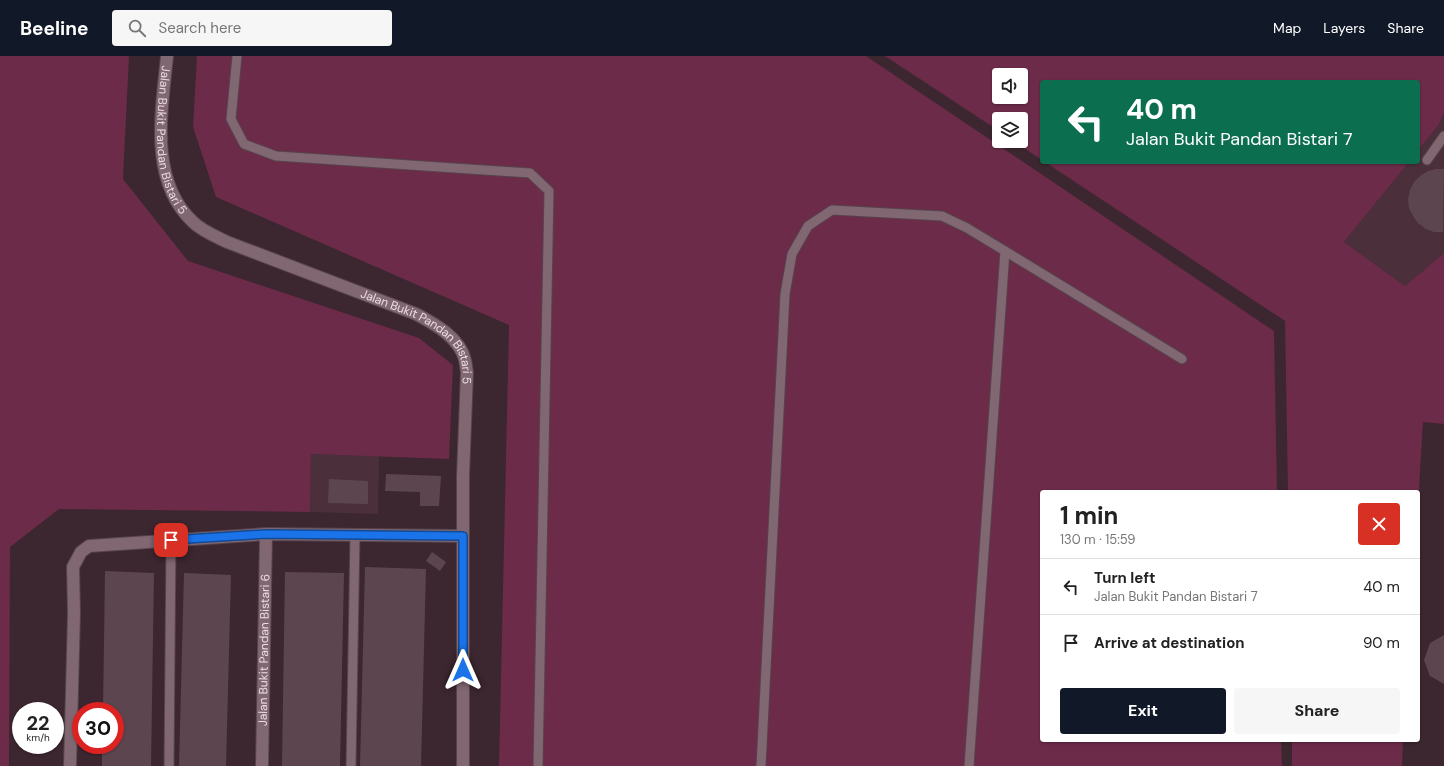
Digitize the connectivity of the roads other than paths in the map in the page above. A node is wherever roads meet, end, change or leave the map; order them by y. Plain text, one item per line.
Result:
1 (166, 56) edge
2 (237, 56) edge
3 (1444, 136) edge
4 (1427, 160) dead end
5 (1005, 251) junction
6 (1182, 359) dead end
7 (266, 534) junction
8 (355, 535) junction
9 (463, 536) junction
10 (171, 540) junction
11 (70, 766) edge
12 (169, 766) edge
13 (262, 766) edge
14 (351, 766) edge
15 (463, 766) edge
16 (538, 766) edge
17 (762, 766) edge
18 (969, 766) edge

1 - 9 street, Jalan Bukit Pandan Bistari 5
2 - 16 lane
3 - 4 lane
5 - 6 lane
5 - 17 lane
5 - 18 lane
7 - 8 street
7 - 10 street
7 - 13 street, Jalan Bukit Pandan Bistari 6
8 - 9 street
8 - 14 lane
9 - 15 street, Jalan Bukit Pandan Bistari 5
10 - 11 street
10 - 12 lane

